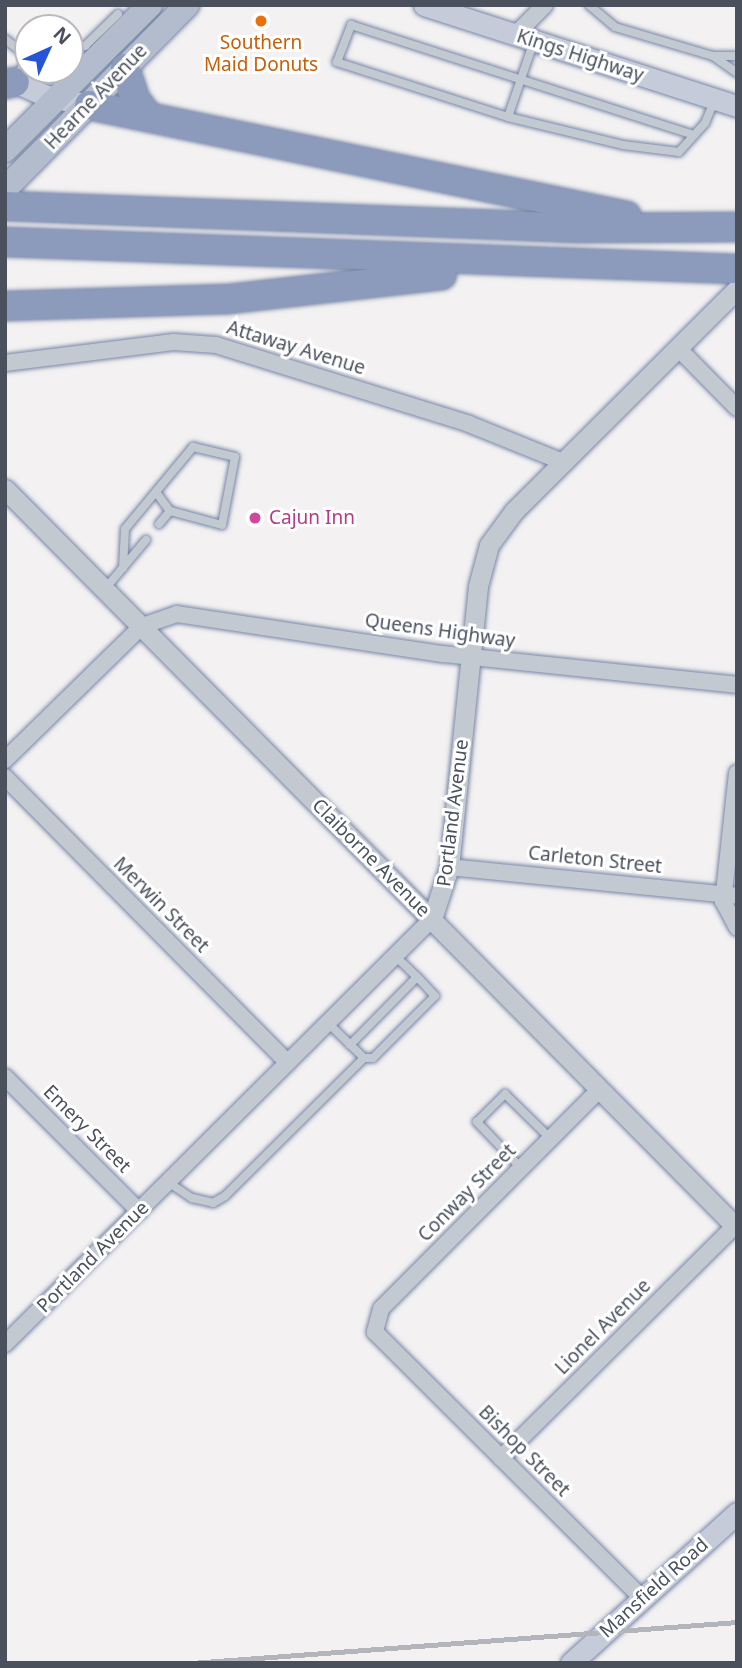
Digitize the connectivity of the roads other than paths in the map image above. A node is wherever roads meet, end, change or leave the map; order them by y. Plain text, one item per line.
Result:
1 (150, 5) edge
2 (187, 5) edge
3 (424, 5) edge
4 (545, 5) edge
5 (594, 7) edge
6 (451, 10) edge
7 (121, 15) edge
8 (524, 38) junction
9 (84, 46) edge
10 (713, 56) junction
11 (735, 56) dead end
12 (125, 68) junction
13 (737, 73) edge
14 (8, 81) edge
15 (520, 82) junction
16 (57, 98) junction
17 (716, 99) junction
18 (89, 105) junction
19 (737, 106) edge
20 (147, 115) junction
21 (508, 117) junction
22 (694, 135) junction
23 (5, 150) edge
24 (5, 189) edge
25 (5, 206) edge
26 (734, 227) edge
27 (5, 242) edge
28 (690, 268) junction
29 (737, 269) edge
30 (737, 289) edge
31 (5, 306) edge
32 (678, 348) junction
33 (5, 363) edge
34 (737, 408) edge
35 (563, 462) junction
36 (5, 488) edge
37 (156, 492) junction
38 (170, 511) junction
39 (159, 524) dead end
40 (146, 540) dead end
41 (123, 568) junction
42 (105, 589) junction
43 (142, 626) junction
44 (470, 657) junction
45 (737, 685) edge
46 (5, 760) edge
47 (737, 773) edge
48 (5, 778) edge
49 (449, 867) junction
50 (730, 895) edge
51 (432, 919) junction
52 (737, 928) edge
53 (395, 956) junction
54 (417, 977) junction
55 (328, 1023) junction
56 (351, 1045) junction
57 (364, 1058) junction
58 (288, 1063) junction
59 (5, 1077) edge
60 (600, 1089) junction
61 (550, 1138) junction
62 (521, 1168) junction
63 (168, 1182) junction
64 (139, 1211) junction
65 (735, 1224) edge
66 (375, 1332) joint
67 (5, 1344) edge
68 (501, 1458) junction
69 (737, 1513) edge
70 (643, 1600) junction
71 (571, 1663) edge

1 - 7 main road, Hearne Avenue
2 - 12 main road, Hearne Avenue
3 - 6 main road, Kings Highway
4 - 8 street
5 - 10 lane
6 - 8 main road, Kings Highway
7 - 9 lane
7 - 16 main road, Hearne Avenue
8 - 15 lane
8 - 17 main road, Kings Highway
10 - 11 lane
10 - 13 lane
12 - 18 main road, Hearne Avenue
12 - 20 highway
14 - 16 main road
15 - 21 lane
15 - 21 lane
15 - 22 lane
16 - 18 main road
16 - 23 main road, Hearne Avenue
16 - 24 main road
17 - 19 main road, Kings Highway
17 - 22 lane
18 - 20 highway
18 - 24 main road, Hearne Avenue
20 - 26 highway
21 - 22 lane
25 - 26 highway
27 - 28 highway
28 - 29 highway
28 - 31 highway
30 - 32 street, Portland Avenue
32 - 34 street
32 - 35 street, Portland Avenue
33 - 35 street, Attaway Avenue
35 - 44 street, Portland Avenue
36 - 42 street, Claiborne Avenue
37 - 38 lane
37 - 38 lane
37 - 41 lane
38 - 39 lane
40 - 41 lane
41 - 42 lane
42 - 43 street, Claiborne Avenue
43 - 44 street, Queens Highway
43 - 46 street
43 - 51 street, Claiborne Avenue
44 - 45 street, Queens Highway
44 - 49 street, Portland Avenue
47 - 50 street
48 - 58 street, Merwin Street
49 - 50 street, Carleton Street
49 - 51 street, Portland Avenue
50 - 52 street
51 - 53 street, Portland Avenue
51 - 60 street, Claiborne Avenue
53 - 54 lane
53 - 55 street, Portland Avenue
54 - 56 lane
54 - 57 lane
55 - 56 lane
55 - 58 street, Portland Avenue
56 - 57 lane
57 - 63 lane
58 - 63 street, Portland Avenue
59 - 64 street, Emery Street
60 - 61 street, Conway Street
60 - 65 street, Claiborne Avenue
61 - 62 street, Conway Street
61 - 62 lane
62 - 66 street, Conway Street
63 - 64 street, Portland Avenue
64 - 67 street, Portland Avenue
65 - 68 street, Lionel Avenue
66 - 68 street, Bishop Street
68 - 70 street, Bishop Street
69 - 70 main road, Mansfield Road
70 - 71 main road, Mansfield Road

